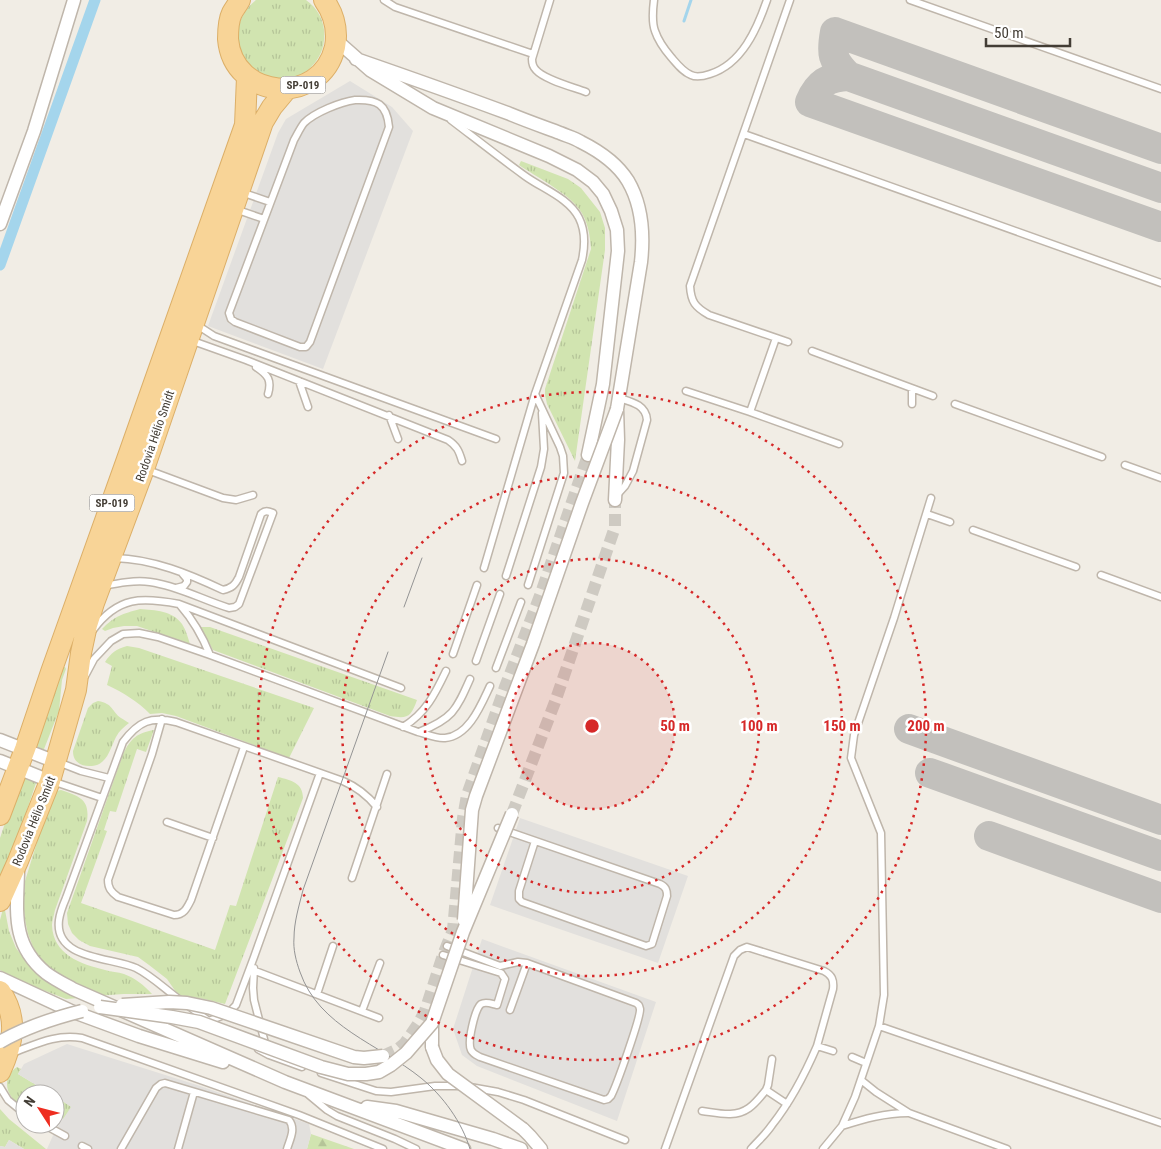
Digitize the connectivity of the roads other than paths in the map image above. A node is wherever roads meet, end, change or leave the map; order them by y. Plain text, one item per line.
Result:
1 (74, 0) edge
2 (240, 0) edge
3 (384, 0) edge
4 (550, 0) edge
5 (654, 0) edge
6 (767, 0) edge
7 (790, 0) edge
8 (910, 0) edge
9 (327, 3) edge
10 (336, 40) junction
11 (533, 54) junction
12 (356, 58) junction
13 (247, 77) junction
14 (287, 89) junction
15 (1161, 89) edge
16 (586, 92) dead end
17 (434, 108) junction
18 (744, 134) junction
19 (228, 197) junction
20 (270, 202) junction
21 (264, 219) junction
22 (0, 224) edge
23 (1161, 282) edge
24 (185, 332) junction
25 (776, 338) junction
26 (788, 342) dead end
27 (812, 351) dead end
28 (246, 360) junction
29 (299, 381) junction
30 (603, 384) junction
31 (912, 389) junction
32 (686, 391) dead end
33 (268, 394) dead end
34 (535, 394) junction
35 (933, 396) dead end
36 (618, 404) junction
37 (912, 404) dead end
38 (955, 404) dead end
39 (308, 407) dead end
40 (541, 409) junction
41 (603, 412) dead end
42 (750, 412) junction
43 (389, 416) junction
44 (398, 439) dead end
45 (496, 439) dead end
46 (839, 444) dead end
47 (588, 455) tunnel mouth
48 (1102, 457) dead end
49 (462, 461) dead end
50 (135, 465) junction
51 (1125, 465) dead end
52 (1161, 478) edge
53 (253, 495) dead end
54 (931, 498) dead end
55 (615, 499) joint
56 (927, 514) junction
57 (950, 522) dead end
58 (973, 530) dead end
59 (110, 558) junction
60 (1076, 567) dead end
61 (484, 568) dead end
62 (181, 572) junction
63 (1101, 575) dead end
64 (506, 576) dead end
65 (528, 584) dead end
66 (477, 585) dead end
67 (100, 586) junction
68 (174, 588) junction
69 (500, 594) dead end
70 (1161, 597) edge
71 (521, 602) dead end
72 (179, 604) junction
73 (81, 653) junction
74 (210, 654) junction
75 (453, 654) dead end
76 (476, 661) dead end
77 (496, 668) dead end
78 (446, 671) dead end
79 (470, 679) dead end
80 (490, 686) dead end
81 (401, 688) dead end
82 (76, 690) junction
83 (162, 719) junction
84 (403, 727) junction
85 (418, 732) junction
86 (0, 740) edge
87 (244, 746) junction
88 (25, 749) junction
89 (56, 762) junction
90 (9, 765) edge
91 (320, 774) junction
92 (387, 774) dead end
93 (109, 778) junction
94 (50, 781) junction
95 (102, 798) junction
96 (377, 807) junction
97 (512, 814) tunnel mouth
98 (0, 815) edge
99 (167, 822) dead end
100 (498, 828) dead end
101 (212, 838) junction
102 (536, 841) junction
103 (18, 861) junction
104 (352, 878) dead end
105 (0, 901) edge
106 (463, 932) junction
107 (333, 946) dead end
108 (446, 946) dead end
109 (443, 955) dead end
110 (380, 963) dead end
111 (527, 963) junction
112 (252, 970) junction
113 (0, 978) edge
114 (0, 991) edge
115 (317, 994) junction
116 (100, 1006) junction
117 (510, 1010) dead end
118 (362, 1011) junction
119 (379, 1018) dead end
120 (208, 1021) junction
121 (432, 1023) junction
122 (879, 1026) junction
123 (817, 1046) junction
124 (833, 1051) dead end
125 (269, 1055) junction
126 (3, 1056) edge
127 (383, 1056) tunnel mouth
128 (852, 1057) dead end
129 (772, 1060) dead end
130 (866, 1063) junction
131 (861, 1080) junction
132 (292, 1084) junction
133 (0, 1087) edge
134 (766, 1090) junction
135 (194, 1092) junction
136 (342, 1103) junction
137 (787, 1104) junction
138 (15, 1106) edge
139 (702, 1111) dead end
140 (910, 1113) junction
141 (1161, 1123) edge
142 (842, 1126) junction
143 (62, 1134) edge
144 (65, 1136) dead end
145 (625, 1140) dead end
146 (122, 1149) edge
147 (178, 1149) edge
148 (288, 1149) edge
149 (383, 1149) edge
150 (416, 1149) edge
151 (464, 1149) edge
152 (521, 1149) edge
153 (541, 1149) edge
154 (664, 1149) edge
155 (751, 1149) edge
156 (823, 1149) edge
157 (1007, 1149) edge

1 - 22 street
2 - 13 main road
3 - 11 lane
4 - 11 lane
5 - 6 lane
7 - 18 lane
8 - 15 lane
9 - 10 main road, SP-019
10 - 12 street
10 - 14 main road, SP-019
11 - 16 lane
12 - 17 street
12 - 36 street
13 - 14 main road, SP-019
13 - 19 main road, Rodovia Hélio Smidt / SP-019
14 - 19 main road, Rodovia Hélio Smidt / SP-019
17 - 30 street
17 - 34 lane
18 - 23 lane
18 - 25 lane
19 - 20 lane
19 - 21 lane
19 - 24 main road, Rodovia Hélio Smidt / SP-019
20 - 21 lane
20 - 21 lane
24 - 28 lane
24 - 45 lane
24 - 50 main road, Rodovia Hélio Smidt / SP-019
25 - 26 lane
25 - 42 lane
27 - 31 lane
28 - 29 lane
28 - 33 lane
29 - 39 lane
29 - 43 lane
30 - 41 lane
30 - 47 street
31 - 35 lane
31 - 37 lane
32 - 42 lane
34 - 40 lane
34 - 61 lane
36 - 55 street
36 - 55 lane
36 - 106 street, bridge
38 - 48 lane
40 - 64 lane
40 - 65 lane
42 - 46 lane
43 - 44 lane
43 - 49 lane
50 - 53 lane
50 - 59 main road, Rodovia Hélio Smidt / SP-019
50 - 88 main road, Rodovia Hélio Smidt / SP-019
51 - 52 lane
54 - 56 lane
56 - 57 lane
56 - 122 lane
58 - 60 lane
59 - 62 lane
59 - 67 main road, Rodovia Hélio Smidt / SP-019
62 - 68 lane
62 - 68 lane
63 - 70 lane
66 - 75 lane
67 - 68 lane
67 - 73 main road, Rodovia Hélio Smidt / SP-019
69 - 76 lane
71 - 77 lane
72 - 73 lane
72 - 74 lane
72 - 81 lane
73 - 82 main road, Rodovia Hélio Smidt / SP-019
74 - 82 lane
74 - 84 lane
78 - 84 lane
79 - 85 lane
80 - 85 lane
82 - 89 main road, Rodovia Hélio Smidt / SP-019
83 - 87 lane
83 - 93 lane
83 - 101 lane
84 - 85 lane
86 - 88 street
87 - 91 lane
87 - 101 lane
88 - 89 street
88 - 90 main road, Rodovia Hélio Smidt / SP-019
89 - 93 lane
89 - 94 main road, Rodovia Hélio Smidt / SP-019
90 - 94 street
90 - 98 main road, Rodovia Hélio Smidt / SP-019
91 - 96 lane
91 - 112 lane
92 - 96 lane
93 - 95 lane
94 - 95 lane
94 - 103 main road, Rodovia Hélio Smidt / SP-019
95 - 120 lane
96 - 104 lane
97 - 106 street, bridge
99 - 101 lane
100 - 102 lane
102 - 102 lane
103 - 105 main road, Rodovia Hélio Smidt / SP-019
103 - 132 street
106 - 121 street, bridge
107 - 115 lane
108 - 111 lane
109 - 111 lane
110 - 118 lane
111 - 117 lane
112 - 115 lane
112 - 120 lane
112 - 125 lane
113 - 132 street
114 - 126 main road
115 - 118 lane
116 - 121 street, bridge
116 - 126 street, bridge
116 - 127 street, bridge
118 - 119 lane
120 - 125 lane
121 - 153 street, bridge
122 - 130 lane
122 - 141 lane
123 - 124 lane
123 - 137 lane
123 - 154 lane
125 - 145 lane
126 - 149 lane
128 - 130 lane
129 - 134 lane
130 - 131 lane
131 - 140 lane
131 - 142 lane
132 - 136 street
132 - 150 lane
133 - 138 lane
134 - 137 lane
134 - 139 lane
135 - 146 lane
135 - 147 lane
135 - 148 lane
136 - 151 street
136 - 152 street
137 - 155 lane
140 - 142 lane
140 - 157 lane
142 - 156 lane
143 - 144 lane

